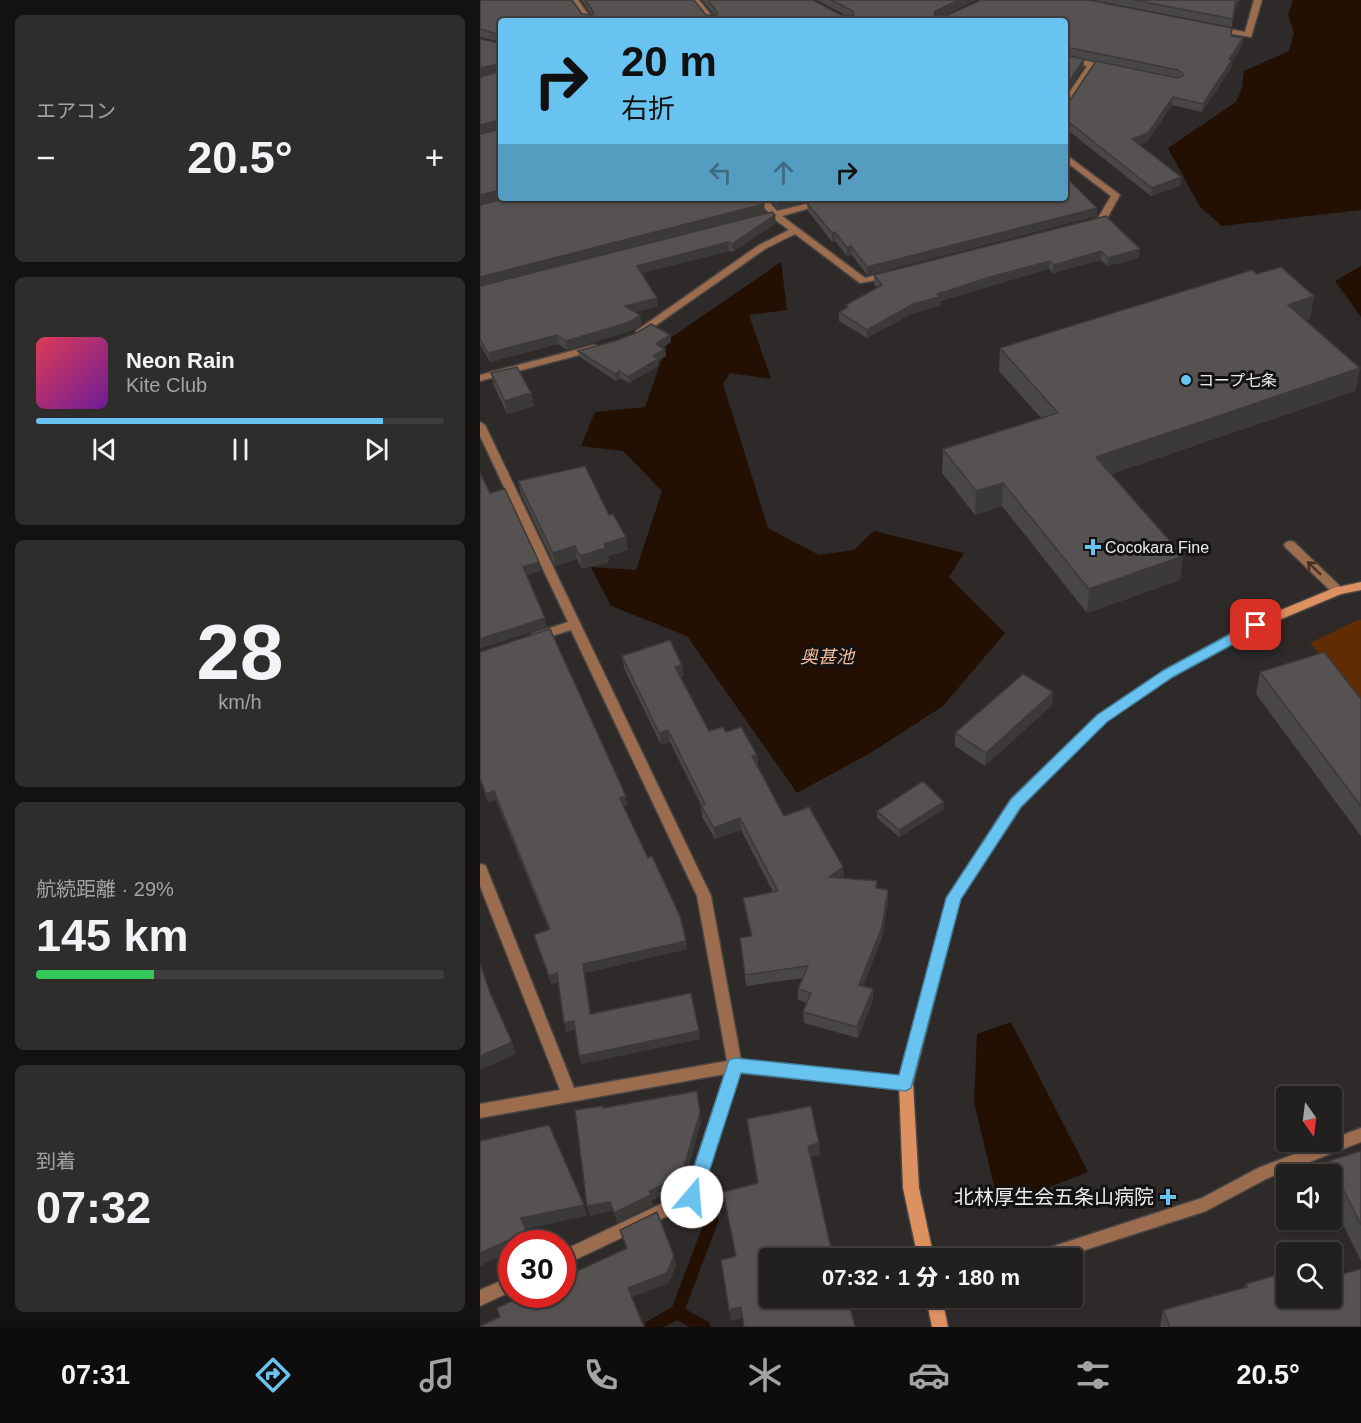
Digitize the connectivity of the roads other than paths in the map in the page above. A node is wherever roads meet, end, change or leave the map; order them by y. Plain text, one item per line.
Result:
1 (574, 0) edge
2 (695, 0) edge
3 (1258, 0) edge
4 (587, 18) edge
5 (710, 18) edge
6 (1203, 26) edge
7 (1068, 60) edge
8 (1092, 64) junction
9 (1113, 69) edge
10 (1068, 100) edge
11 (1068, 159) edge
12 (763, 201) edge
13 (828, 201) edge
14 (774, 214) junction
15 (763, 217) edge
16 (1079, 226) edge
17 (795, 230) junction
18 (897, 272) edge
19 (624, 339) edge
20 (603, 346) edge
21 (480, 378) edge
22 (480, 425) edge
23 (1290, 545) dead end
24 (1361, 586) edge
25 (1338, 591) junction
26 (575, 624) junction
27 (522, 641) edge
28 (480, 869) edge
29 (735, 1066) junction
30 (906, 1083) junction
31 (569, 1094) junction
32 (480, 1111) edge
33 (1361, 1136) edge
34 (924, 1248) edge
35 (1070, 1248) edge
36 (576, 1252) edge
37 (498, 1290) edge
38 (480, 1298) edge
39 (936, 1308) edge
40 (940, 1327) edge

1 - 4 street
2 - 5 street
3 - 6 street
7 - 8 street
8 - 9 street
8 - 10 street
11 - 16 street
12 - 14 street
13 - 14 street
14 - 15 street
14 - 17 street
17 - 18 street
17 - 19 street
20 - 21 street
22 - 26 street
25 -> 23 street
24 - 25 street
25 - 30 street
26 - 27 street
26 - 29 street
28 - 31 street
29 - 30 street
29 - 31 street
29 - 36 street
30 - 34 street
31 - 32 street
33 - 35 street
37 - 38 street
39 - 40 street

